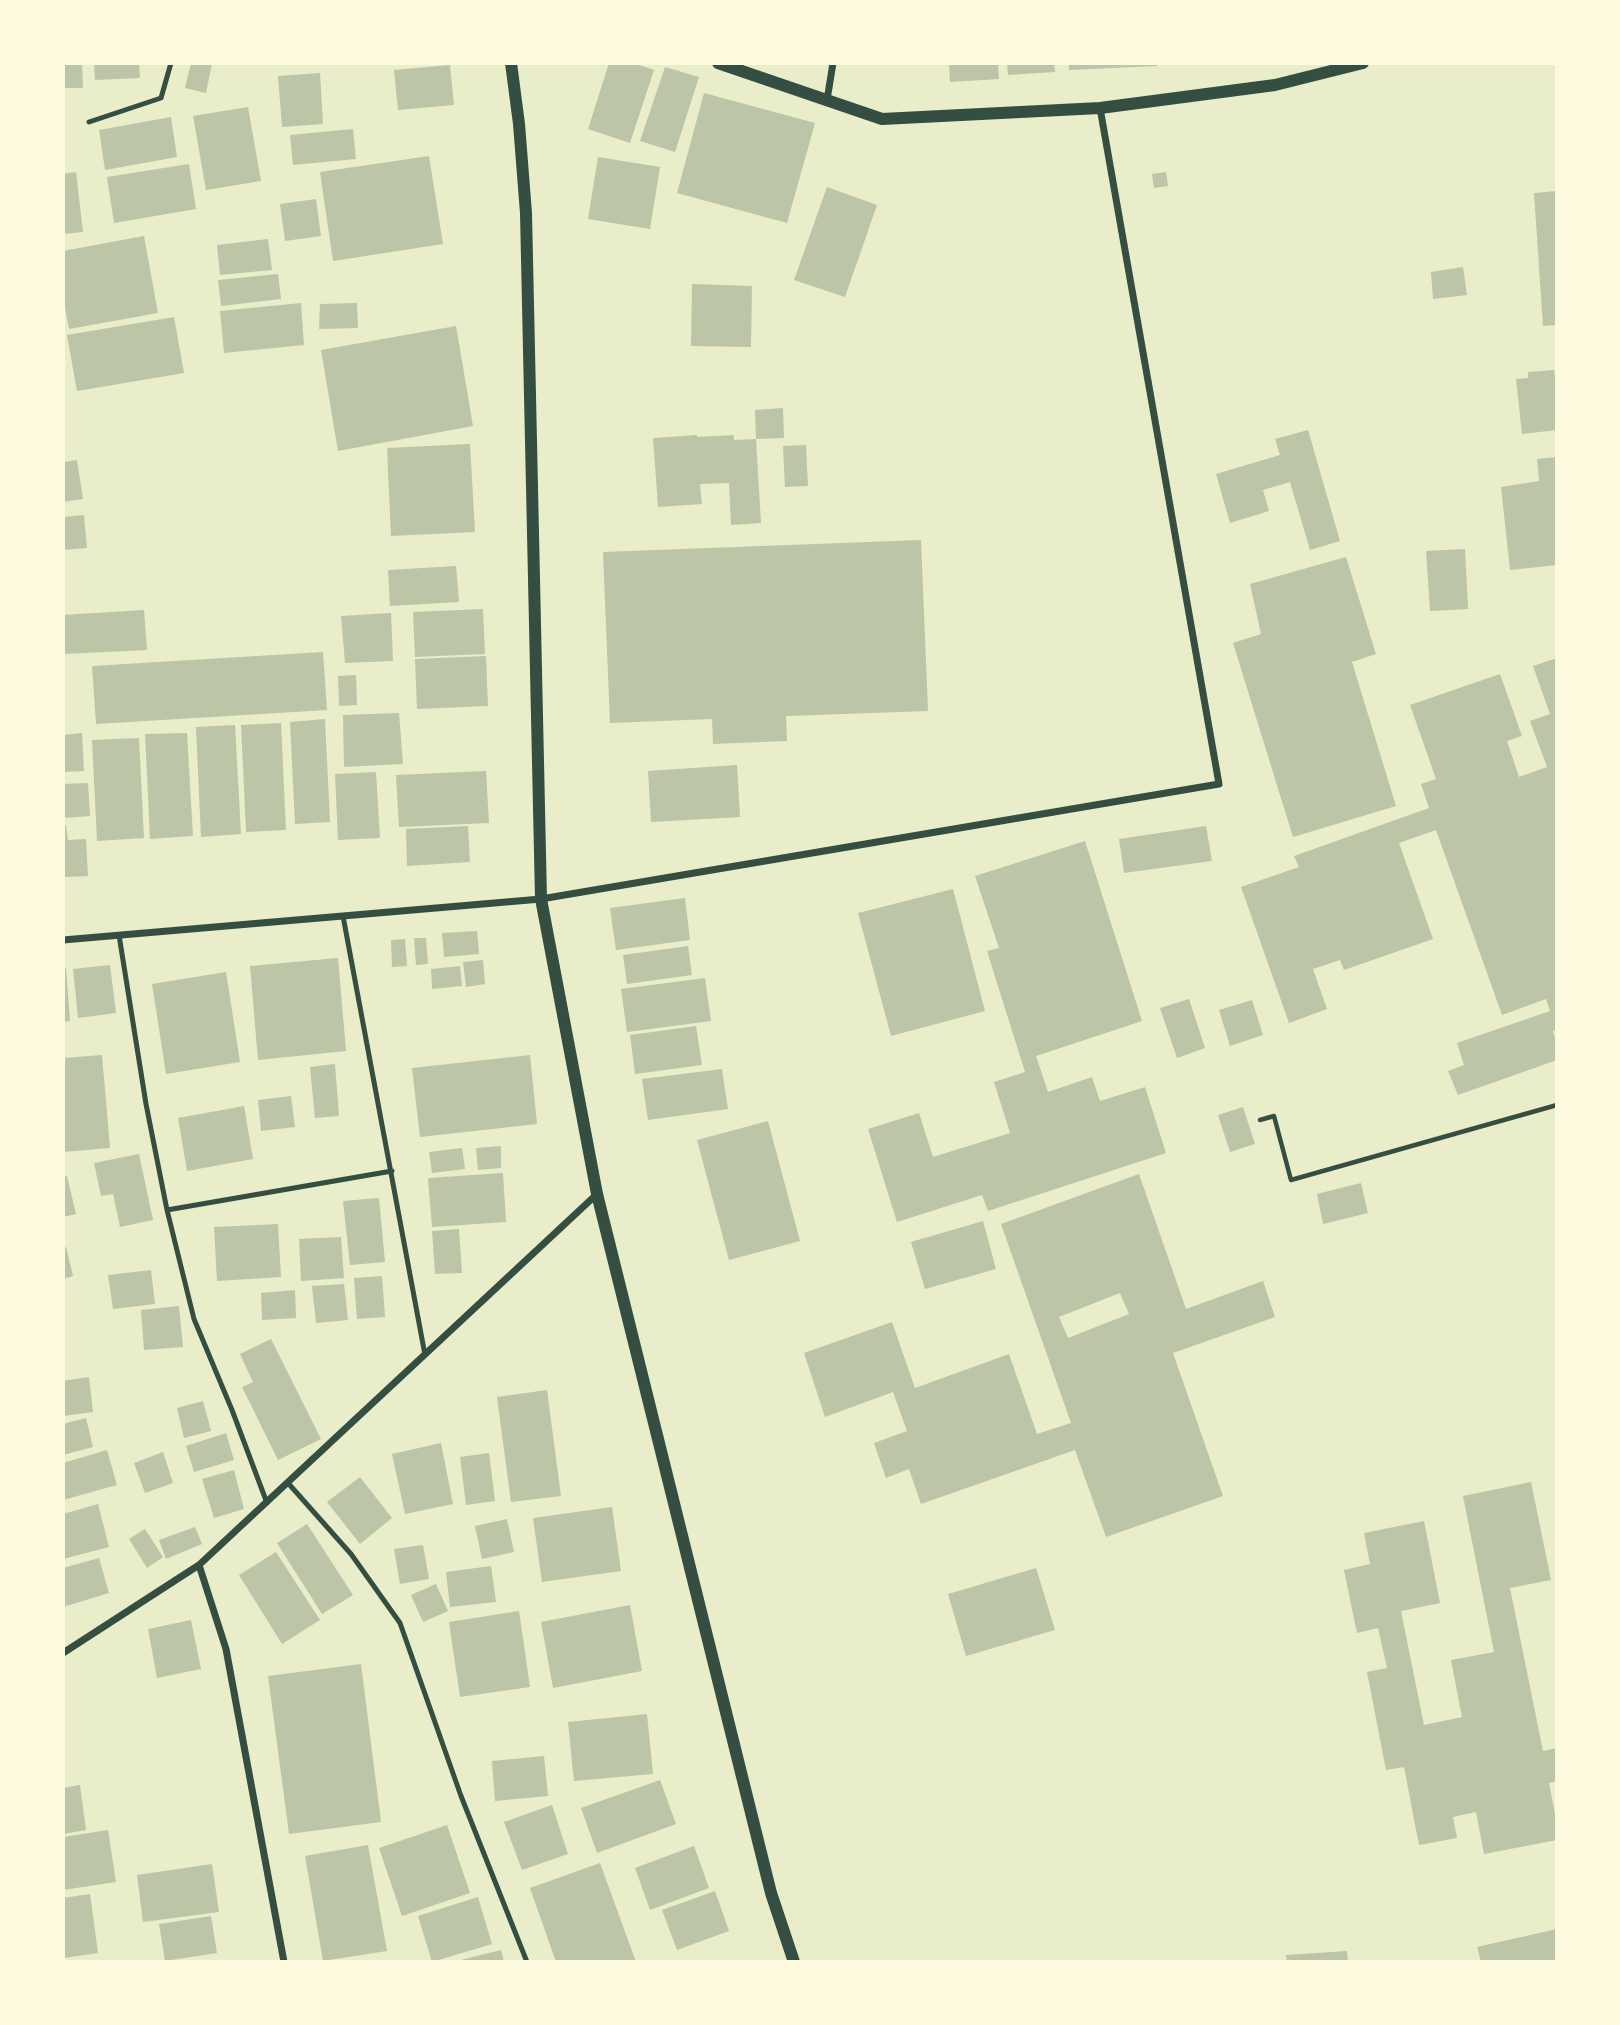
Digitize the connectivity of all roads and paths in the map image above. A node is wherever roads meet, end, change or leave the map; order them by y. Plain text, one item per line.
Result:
1 (171, 63) edge
2 (511, 63) edge
3 (718, 63) edge
4 (833, 63) edge
5 (1363, 63) edge
6 (827, 100) junction
7 (1100, 108) junction
8 (89, 122) dead end
9 (541, 900) junction
10 (343, 916) junction
11 (119, 935) junction
12 (63, 940) edge
13 (1557, 1105) edge
14 (1260, 1120) dead end
15 (391, 1171) junction
16 (597, 1194) junction
17 (167, 1210) junction
18 (425, 1355) junction
19 (288, 1483) junction
20 (267, 1503) junction
21 (199, 1565) junction
22 (63, 1653) edge
23 (284, 1962) edge
24 (527, 1962) edge
25 (794, 1962) edge

1 - 8 lane
2 - 9 street
3 - 6 street
4 - 6 street
5 - 7 street
6 - 7 street
7 - 9 street
9 - 10 street
9 - 16 street
10 - 11 street
10 - 15 lane
11 - 12 street
11 - 17 lane
13 - 14 path
15 - 17 lane
15 - 18 lane
16 - 18 street
16 - 25 street
17 - 20 lane
18 - 19 street
19 - 20 street
19 - 24 lane
20 - 21 street
21 - 22 street
21 - 23 street

